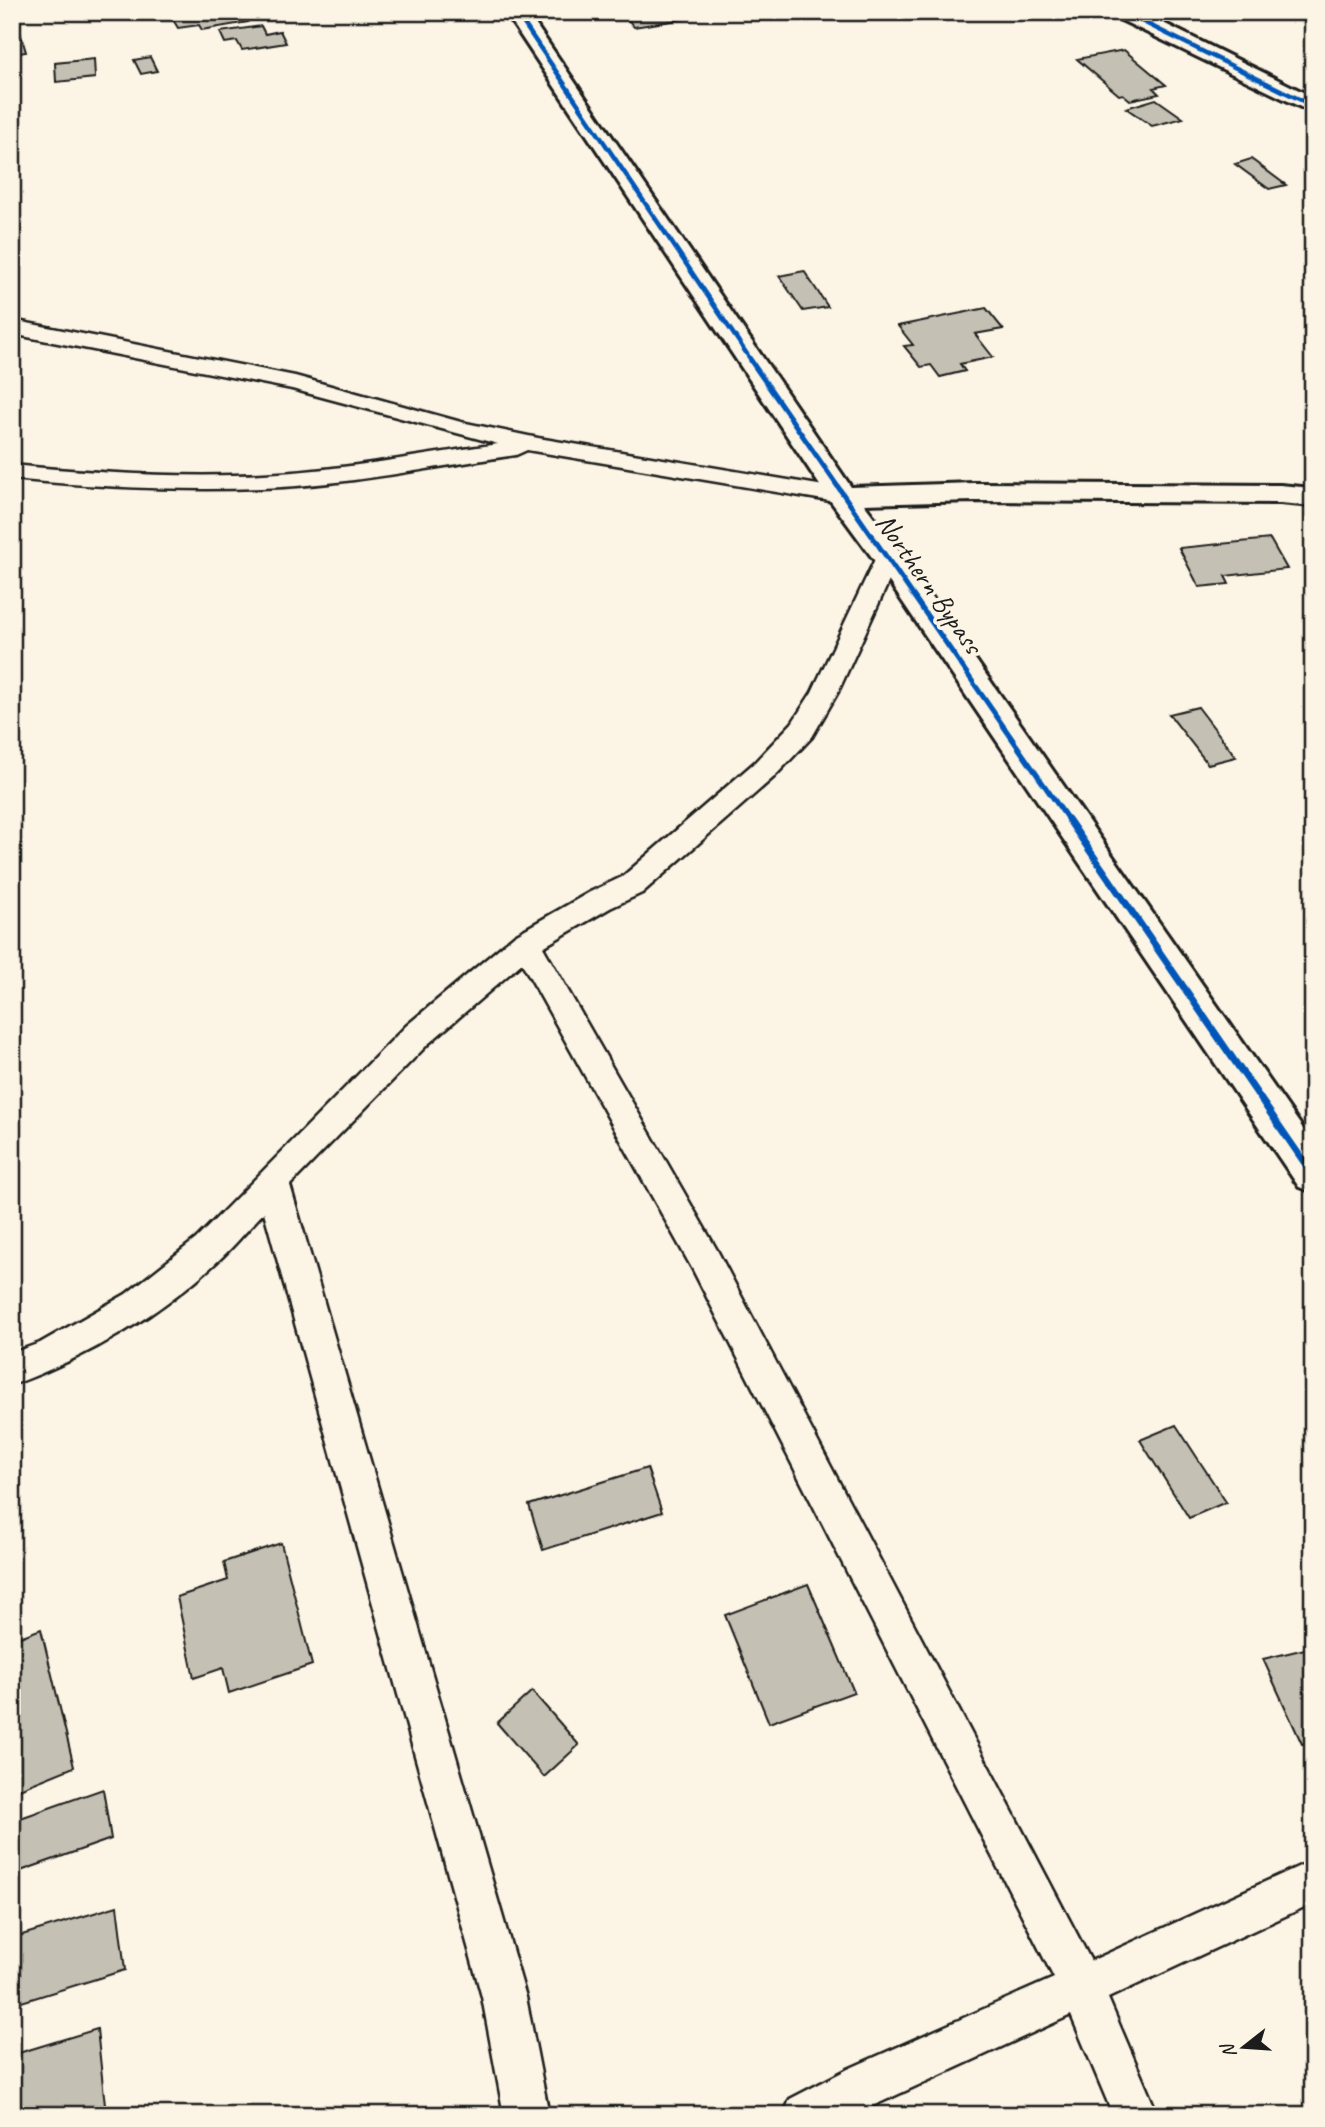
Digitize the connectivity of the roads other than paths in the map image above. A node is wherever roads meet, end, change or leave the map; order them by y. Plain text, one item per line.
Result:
1 (516, 12) edge
2 (1123, 12) edge
3 (1313, 106) edge
4 (12, 327) edge
5 (538, 445) junction
6 (12, 472) edge
7 (842, 496) junction
8 (1313, 498) edge
9 (888, 557) junction
10 (526, 943) junction
11 (1313, 1175) edge
12 (272, 1181) junction
13 (12, 1369) edge
14 (1313, 1881) edge
15 (1082, 1989) junction
16 (527, 2115) edge
17 (806, 2115) edge
18 (1136, 2115) edge

1 - 7 street, Northern Bypass
2 - 3 street
4 - 5 lane
5 - 6 lane
5 - 7 lane
7 - 8 street
7 - 9 street, Northern Bypass
9 - 10 lane
9 - 11 street, Northern Bypass
10 - 12 lane
10 - 15 lane
12 - 13 lane
12 - 16 lane
14 - 15 lane
15 - 17 lane
15 - 18 lane

